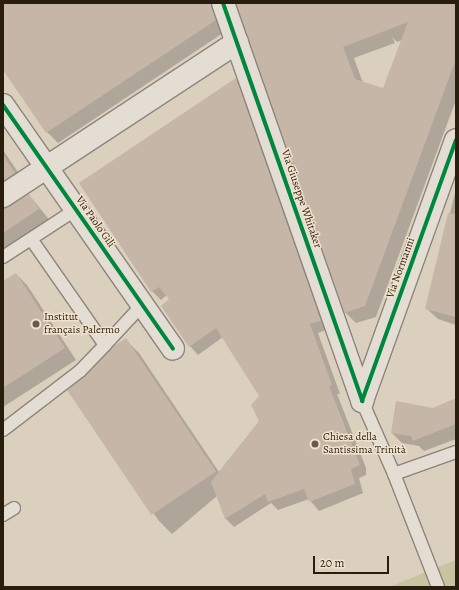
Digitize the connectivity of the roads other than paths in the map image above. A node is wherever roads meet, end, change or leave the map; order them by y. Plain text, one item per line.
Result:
1 (223, 3) edge
2 (237, 42) junction
3 (3, 105) edge
4 (456, 140) edge
5 (46, 168) junction
6 (3, 196) edge
7 (75, 210) junction
8 (31, 239) junction
9 (3, 257) edge
10 (142, 306) junction
11 (105, 345) junction
12 (173, 349) dead end
13 (362, 401) junction
14 (3, 430) edge
15 (456, 452) edge
16 (394, 474) junction
17 (14, 508) dead end
18 (3, 516) edge
19 (438, 587) edge

1 - 2 street, Via Giuseppe Whitaker
2 - 5 street
2 - 13 street, Via Giuseppe Whitaker
3 - 5 street, Via Paolo Gili
4 - 13 street, Via Normanni
5 - 6 street
5 - 7 street, Via Paolo Gili
7 - 8 lane
7 - 10 street, Via Paolo Gili
8 - 9 lane
8 - 11 lane
10 - 11 lane
10 - 12 street, Via Paolo Gili
11 - 14 lane
13 - 16 lane, Via Giuseppe Whitaker
15 - 16 lane
16 - 19 lane, Via Giuseppe Whitaker
17 - 18 lane

